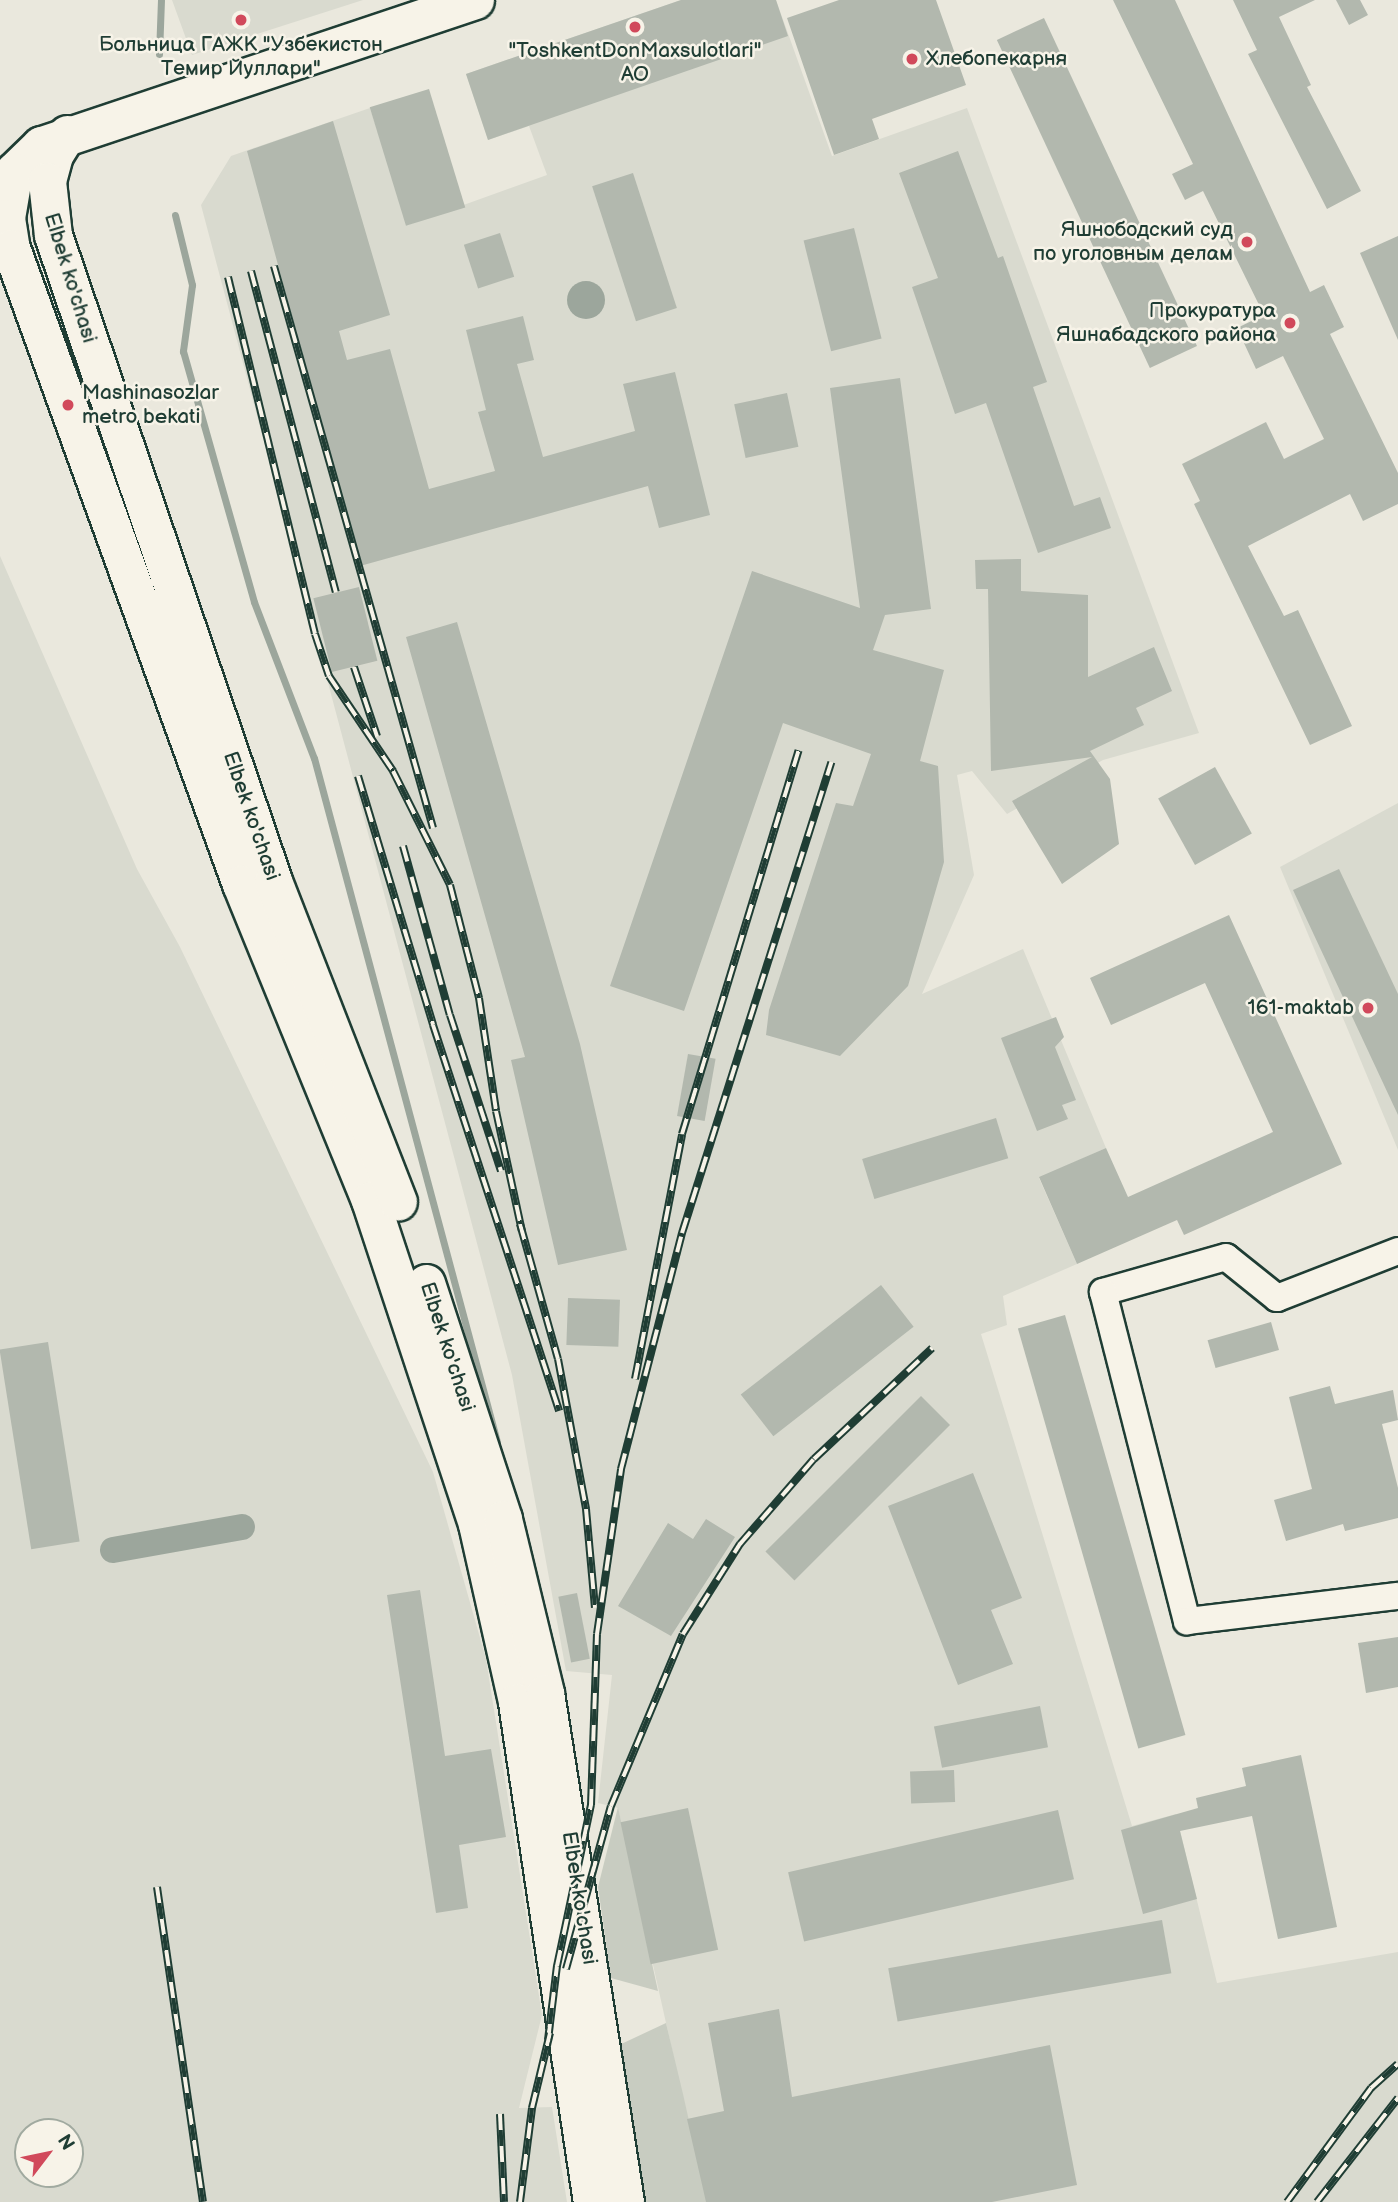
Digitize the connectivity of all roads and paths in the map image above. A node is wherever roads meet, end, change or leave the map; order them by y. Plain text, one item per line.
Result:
1 (474, 0) edge
2 (67, 134) junction
3 (1398, 1251) edge
4 (1398, 1596) edge
5 (592, 2202) edge
6 (625, 2202) edge

1 - 2 main road
2 - 5 main road, Elbek ko'chasi
2 - 6 main road, Elbek ko'chasi
3 - 4 street

